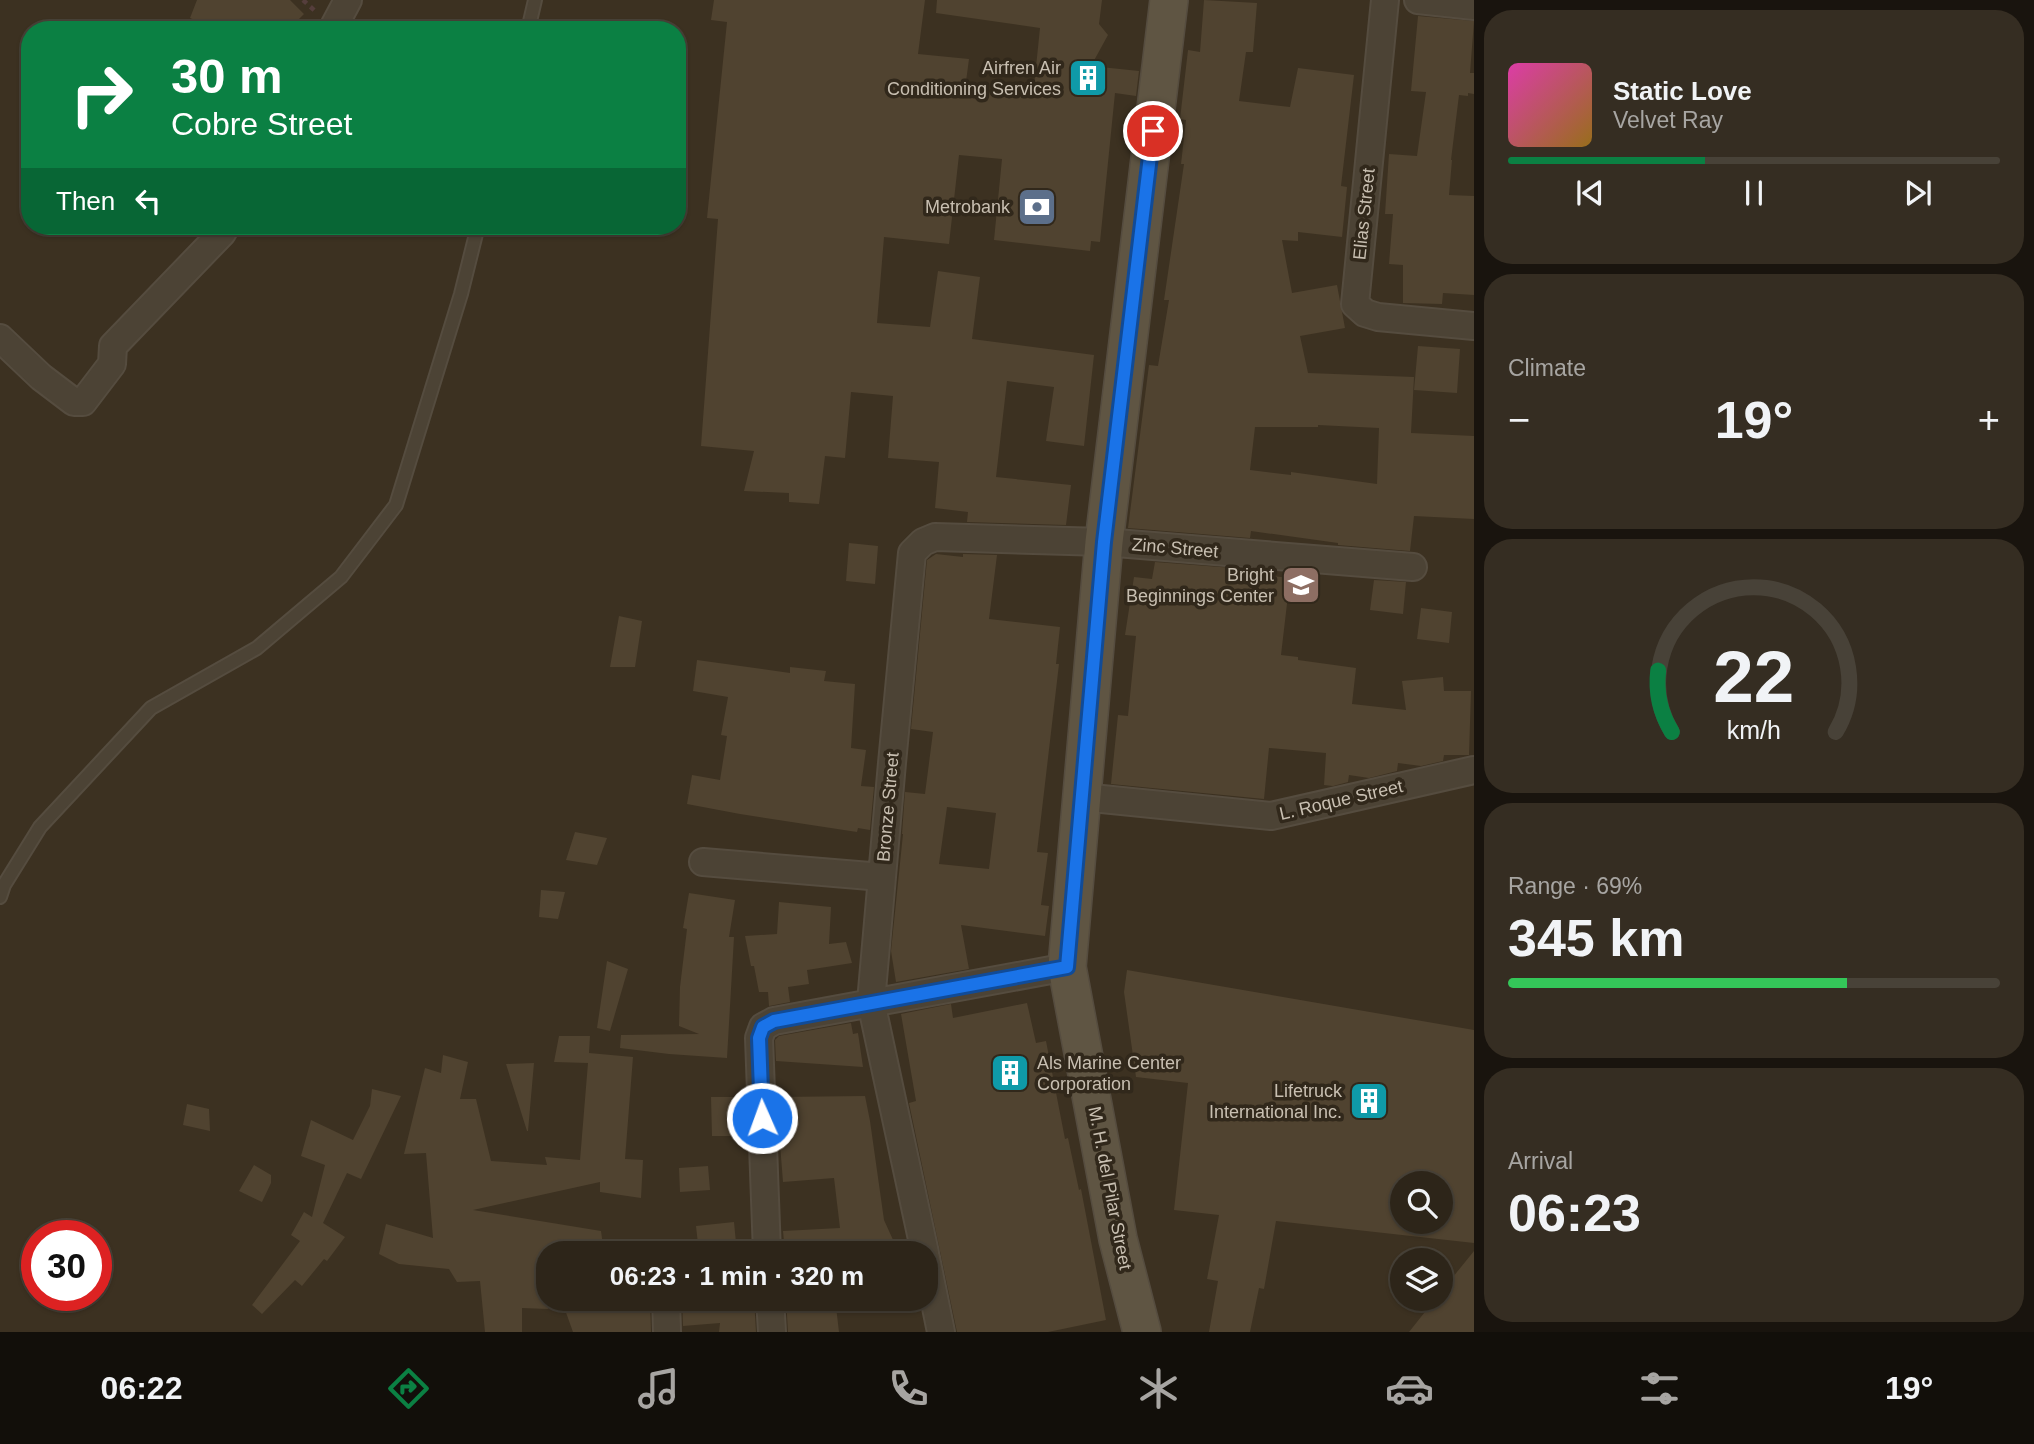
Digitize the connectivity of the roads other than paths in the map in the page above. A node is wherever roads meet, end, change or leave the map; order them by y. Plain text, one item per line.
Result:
1 (348, 0) edge
2 (535, 0) edge
3 (1169, 0) edge
4 (1385, 0) edge
5 (1418, 0) edge
6 (1474, 6) edge
7 (337, 21) edge
8 (530, 21) edge
9 (220, 235) edge
10 (476, 235) edge
11 (1474, 326) edge
12 (0, 338) edge
13 (1104, 542) junction
14 (1413, 567) dead end
15 (1474, 770) edge
16 (1082, 797) junction
17 (703, 862) dead end
18 (882, 877) junction
19 (0, 897) edge
20 (1067, 967) junction
21 (872, 1002) junction
22 (767, 1241) edge
23 (922, 1241) edge
24 (666, 1311) edge
25 (771, 1311) edge
26 (937, 1311) edge
27 (667, 1332) edge
28 (772, 1332) edge
29 (942, 1332) edge
30 (1142, 1332) edge

1 - 7 street
2 - 8 lane
3 - 13 main road, M. H. del Pilar Street
4 - 11 street, Elias Street
5 - 6 street
9 - 12 street
10 - 19 lane
13 - 14 street, Zinc Street
13 - 16 main road, M. H. del Pilar Street
13 - 18 street, Bronze Street
15 - 16 street, L. Roque Street
16 - 20 main road, M. H. del Pilar Street
17 - 18 street
18 - 21 street, Bronze Street
20 - 21 street
20 - 30 main road, M. H. del Pilar Street
21 - 22 street
21 - 23 street, Bronze Street
24 - 27 street
25 - 28 street
26 - 29 street, Bronze Street

